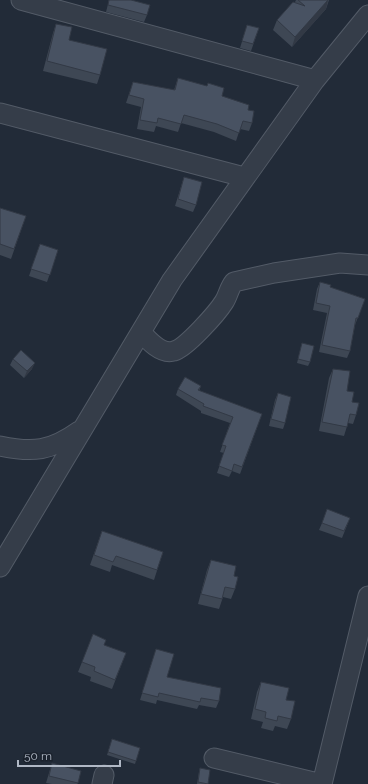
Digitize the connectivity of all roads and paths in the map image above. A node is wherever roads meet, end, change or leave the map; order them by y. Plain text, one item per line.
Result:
1 (21, 0) edge
2 (368, 15) edge
3 (315, 80) junction
4 (0, 113) edge
5 (244, 177) junction
6 (368, 265) edge
7 (141, 332) junction
8 (82, 430) junction
9 (0, 446) edge
10 (0, 567) edge
11 (368, 596) edge
12 (214, 758) dead end
13 (322, 784) edge

1 - 3 street
2 - 3 street
3 - 5 street
4 - 5 street
5 - 7 street
6 - 7 street
7 - 8 street
8 - 9 street
8 - 10 street
11 - 13 street
12 - 13 street

